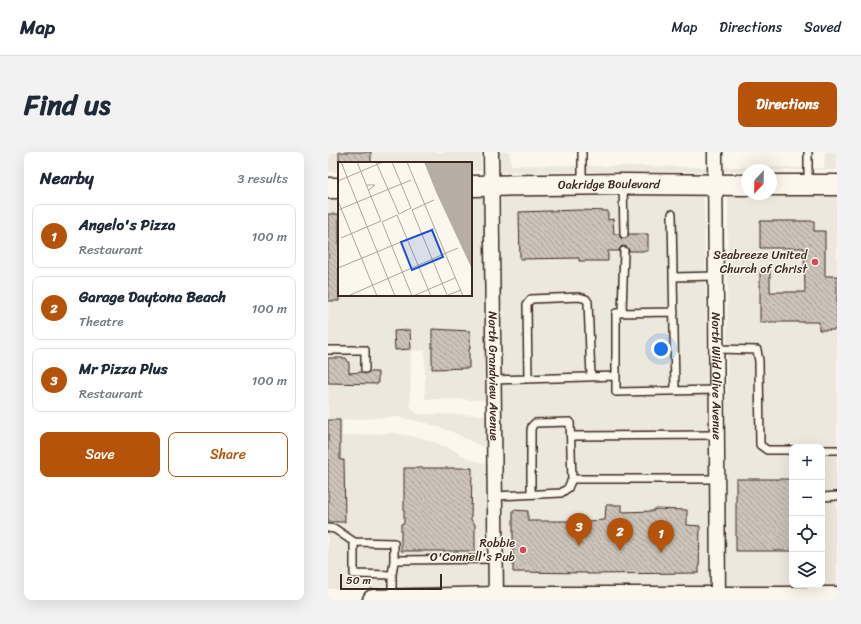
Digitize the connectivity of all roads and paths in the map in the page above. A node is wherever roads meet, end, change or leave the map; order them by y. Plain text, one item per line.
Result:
1 (491, 152) edge
2 (582, 152) edge
3 (715, 152) edge
4 (808, 152) edge
5 (623, 184) junction
6 (715, 184) junction
7 (582, 185) junction
8 (741, 185) edge
9 (777, 185) edge
10 (808, 185) junction
11 (837, 185) edge
12 (472, 186) edge
13 (491, 186) junction
14 (672, 214) dead end
15 (624, 234) dead end
16 (624, 251) dead end
17 (716, 276) junction
18 (673, 277) junction
19 (622, 312) junction
20 (674, 312) junction
21 (716, 349) junction
22 (328, 350) edge
23 (365, 369) dead end
24 (616, 376) junction
25 (591, 377) junction
26 (528, 379) junction
27 (494, 380) junction
28 (717, 390) junction
29 (675, 391) junction
30 (717, 434) junction
31 (571, 436) junction
32 (788, 450) edge
33 (825, 450) edge
34 (837, 450) edge
35 (572, 479) junction
36 (717, 479) junction
37 (531, 494) junction
38 (495, 496) junction
39 (837, 496) edge
40 (825, 497) edge
41 (328, 528) edge
42 (354, 542) junction
43 (496, 559) junction
44 (394, 561) junction
45 (392, 575) junction
46 (837, 597) edge
47 (458, 599) edge
48 (496, 599) edge
49 (718, 599) edge
50 (373, 600) edge
51 (392, 600) edge

1 - 13 street, North Grandview Avenue
2 - 7 lane
3 - 6 street, North Wild Olive Avenue
4 - 10 lane
5 - 6 main road, Oakridge Boulevard
5 - 7 main road, Oakridge Boulevard
5 - 15 lane
6 - 8 main road, Oakridge Boulevard
6 - 17 street, North Wild Olive Avenue
7 - 13 main road, Oakridge Boulevard
9 - 10 main road
10 - 11 main road
12 - 13 main road, Oakridge Boulevard
13 - 27 street, North Grandview Avenue
14 - 18 lane
16 - 19 lane
17 - 18 lane
17 - 21 street, North Wild Olive Avenue
18 - 20 lane
19 - 20 lane
19 - 24 lane
20 - 29 lane
21 - 28 street, North Wild Olive Avenue
21 - 32 lane
22 - 23 lane
24 - 25 lane
24 - 29 lane
25 - 26 lane
25 - 26 lane
26 - 27 lane
27 - 38 street, North Grandview Avenue
28 - 29 lane
28 - 30 street, North Wild Olive Avenue
30 - 31 lane
30 - 36 street, North Wild Olive Avenue
31 - 35 lane
31 - 37 lane
33 - 34 lane
35 - 36 lane
35 - 37 lane
36 - 49 street, North Wild Olive Avenue
37 - 38 lane
38 - 43 street, North Grandview Avenue
39 - 40 lane
41 - 42 lane
42 - 44 lane
42 - 45 lane
43 - 44 lane
43 - 48 street, North Grandview Avenue
44 - 45 lane
45 - 51 lane
46 - 49 main road
47 - 48 main road
47 - 51 main road
48 - 49 main road
50 - 51 main road

